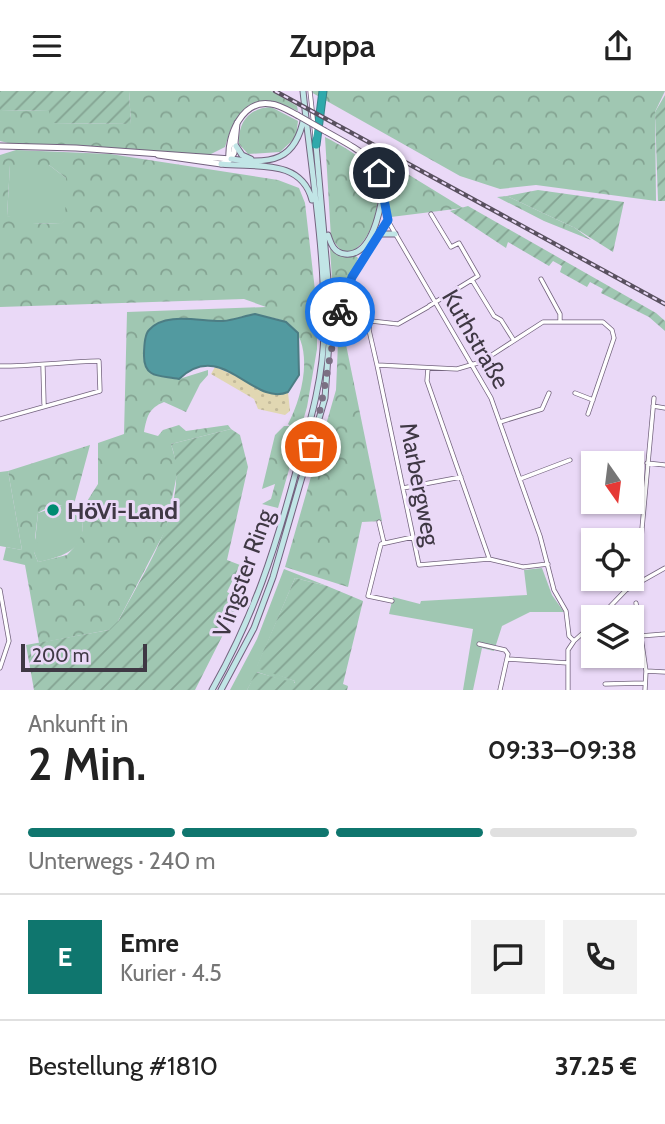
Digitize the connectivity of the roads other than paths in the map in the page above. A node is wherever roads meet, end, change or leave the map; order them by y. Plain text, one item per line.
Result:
1 (303, 91) edge
2 (310, 91) edge
3 (323, 91) edge
4 (305, 110) junction
5 (237, 123) junction
6 (233, 132) junction
7 (316, 145) junction
8 (0, 146) edge
9 (236, 146) junction
10 (155, 154) junction
11 (211, 157) junction
12 (229, 159) junction
13 (268, 160) junction
14 (221, 164) junction
15 (237, 166) junction
16 (383, 192) junction
17 (430, 213) dead end
18 (316, 217) junction
19 (388, 220) junction
20 (324, 225) junction
21 (375, 227) junction
22 (377, 235) junction
23 (395, 235) junction
24 (541, 279) dead end
25 (472, 280) junction
26 (436, 302) junction
27 (371, 305) dead end
28 (372, 321) junction
29 (560, 321) junction
30 (513, 339) junction
31 (330, 349) junction
32 (377, 365) junction
33 (474, 365) junction
34 (0, 366) edge
35 (43, 367) junction
36 (428, 368) junction
37 (549, 393) dead end
38 (575, 393) dead end
39 (654, 398) dead end
40 (593, 400) junction
41 (44, 404) junction
42 (653, 406) junction
43 (665, 408) edge
44 (588, 414) dead end
45 (0, 419) edge
46 (500, 422) junction
47 (569, 460) dead end
48 (647, 463) junction
49 (665, 465) edge
50 (461, 477) junction
51 (520, 479) junction
52 (644, 486) edge
53 (403, 488) junction
54 (379, 522) dead end
55 (413, 537) junction
56 (384, 543) junction
57 (489, 559) junction
58 (548, 564) junction
59 (665, 568) edge
60 (644, 579) edge
61 (0, 590) edge
62 (628, 591) edge
63 (392, 601) dead end
64 (613, 605) edge
65 (581, 634) edge
66 (665, 634) edge
67 (644, 636) edge
68 (573, 641) junction
69 (479, 644) dead end
70 (508, 659) junction
71 (644, 659) edge
72 (568, 663) junction
73 (0, 668) edge
74 (646, 671) junction
75 (665, 672) edge
76 (644, 683) junction
77 (605, 684) dead end
78 (212, 690) edge
79 (221, 690) edge
80 (500, 690) edge
81 (568, 690) edge
82 (645, 690) edge

1 - 4 main road, Vingster Ring
2 - 7 street, Vingster Ring
3 - 7 highway
4 - 13 main road
4 - 18 main road, Vingster Ring
5 - 6 street
5 - 9 street
5 - 16 street, Kuthstraße, bridge
6 - 11 street
6 - 12 street
7 - 20 main road, Vingster Ring
8 - 10 street
9 - 12 street
9 - 13 main road
10 - 11 street
10 - 14 street
11 - 12 street
12 - 13 main road
12 - 14 street
12 - 15 main road
14 - 15 main road
15 - 18 main road
16 - 19 street, Kuthstraße
16 - 21 main road
17 - 25 street
18 - 78 main road, Vingster Ring
19 - 21 main road
19 - 22 main road
19 - 23 street, Kuthstraße
20 - 21 main road
20 - 31 main road, Vingster Ring
22 - 23 main road
22 - 31 main road
23 - 26 street, Kuthstraße
24 - 29 street
25 - 26 street
25 - 30 street
26 - 28 street
26 - 33 street, Kuthstraße
27 - 28 street, Marbergweg
28 - 32 street, Marbergweg
29 - 30 street
29 - 40 street
30 - 33 street
31 - 79 main road, Vingster Ring
32 - 36 street
32 - 53 street, Marbergweg
33 - 36 street
33 - 46 street, Kuthstraße
34 - 35 street
35 - 41 street
35 - 41 street
36 - 50 street
37 - 46 street
38 - 40 street
39 - 42 street
40 - 44 street
41 - 45 street
42 - 43 street
42 - 48 street
46 - 51 street, Kuthstraße
47 - 51 street
48 - 49 street
48 - 52 street
50 - 53 street
50 - 57 street
51 - 58 street, Kuthstraße
53 - 55 street, Marbergweg
54 - 56 street
55 - 56 street
55 - 57 street, Marbergweg
56 - 63 street
57 - 58 street, Marbergweg
58 - 68 street, Kuthstraße
59 - 60 street
61 - 73 street
62 - 64 street
65 - 68 street
66 - 67 street
68 - 72 street, Kuthstraße
69 - 70 street
70 - 72 street
70 - 80 street
71 - 74 street
72 - 81 street, Kuthstraße
74 - 75 street
74 - 76 street
76 - 77 street
76 - 82 street

